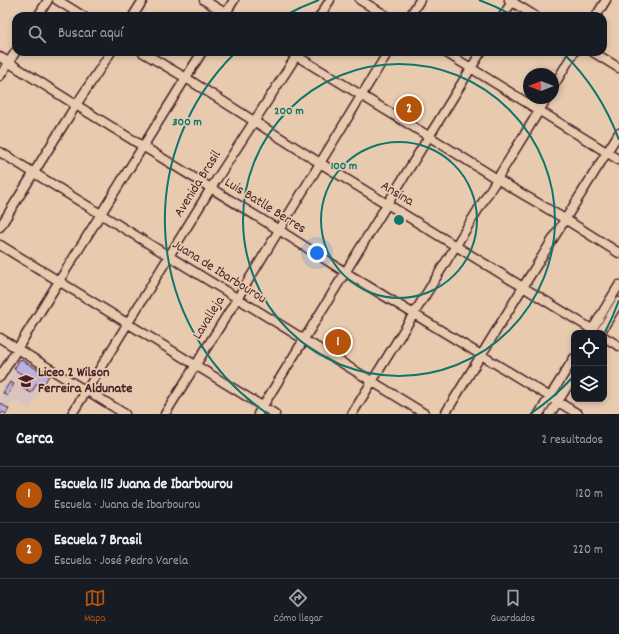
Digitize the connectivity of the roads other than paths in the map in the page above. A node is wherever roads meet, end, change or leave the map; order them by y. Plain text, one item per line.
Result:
1 (48, 0) edge
2 (57, 0) edge
3 (142, 0) edge
4 (204, 0) edge
5 (234, 0) edge
6 (330, 0) edge
7 (360, 0) edge
8 (420, 0) edge
9 (606, 0) edge
10 (511, 1) edge
11 (40, 12) edge
12 (76, 12) edge
13 (135, 12) edge
14 (222, 12) edge
15 (228, 12) edge
16 (322, 12) edge
17 (380, 12) edge
18 (412, 12) edge
19 (505, 12) edge
20 (529, 12) edge
21 (598, 12) edge
22 (13, 56) edge
23 (108, 56) edge
24 (149, 56) edge
25 (200, 56) edge
26 (293, 56) edge
27 (300, 56) edge
28 (386, 56) edge
29 (452, 56) edge
30 (478, 56) edge
31 (572, 56) edge
32 (600, 56) edge
33 (0, 57) edge
34 (9, 62) junction
35 (471, 68) junction
36 (619, 68) edge
37 (0, 76) edge
38 (559, 77) edge
39 (186, 78) junction
40 (362, 96) junction
41 (542, 104) edge
42 (76, 105) junction
43 (539, 110) junction
44 (254, 121) junction
45 (619, 133) edge
46 (430, 137) junction
47 (143, 147) junction
48 (0, 152) edge
49 (607, 152) junction
50 (619, 160) edge
51 (320, 163) junction
52 (34, 173) junction
53 (497, 179) junction
54 (211, 188) junction
55 (388, 204) junction
56 (101, 214) junction
57 (565, 219) junction
58 (0, 227) edge
59 (279, 230) junction
60 (0, 245) edge
61 (455, 245) junction
62 (619, 253) edge
63 (169, 256) junction
64 (345, 272) junction
65 (59, 281) junction
66 (619, 284) edge
67 (523, 287) junction
68 (237, 299) junction
69 (619, 302) edge
70 (413, 314) junction
71 (127, 324) junction
72 (592, 330) edge
73 (596, 330) edge
74 (597, 330) edge
75 (0, 338) edge
76 (607, 339) edge
77 (304, 340) junction
78 (619, 346) edge
79 (17, 348) junction
80 (481, 355) junction
81 (571, 363) edge
82 (195, 365) junction
83 (0, 377) edge
84 (571, 381) edge
85 (372, 382) junction
86 (86, 391) junction
87 (550, 397) junction
88 (558, 402) junction
89 (262, 407) junction
90 (72, 414) edge
91 (118, 414) edge
92 (125, 414) edge
93 (165, 414) edge
94 (258, 414) edge
95 (275, 414) edge
96 (352, 414) edge
97 (425, 414) edge
98 (445, 414) edge
99 (539, 414) edge
100 (550, 414) edge
101 (578, 414) edge

1 - 11 street
2 - 12 street
3 - 13 street
4 - 14 street
5 - 15 street
6 - 16 street
7 - 17 street
8 - 18 street
9 - 21 street
10 - 19 street
10 - 20 street
22 - 34 street
23 - 42 street
24 - 39 street, Ansina
25 - 39 street
26 - 44 street, Avenida Brasil
27 - 40 street
28 - 40 street, Lavalleja
29 - 35 street
30 - 35 street
31 - 38 street
32 - 36 street
33 - 34 street, Luis Batlle Berres
34 - 37 street
34 - 42 street, Luis Batlle Berres
35 - 43 street
35 - 46 street
39 - 44 street, Ansina
39 - 47 street
40 - 46 street
40 - 51 street, Lavalleja
41 - 43 street
42 - 47 street, Luis Batlle Berres
42 - 52 street
43 - 49 street
43 - 53 street
44 - 51 street, Ansina
44 - 54 street, Avenida Brasil
45 - 49 street
46 - 53 street
46 - 55 street
47 - 54 street, Luis Batlle Berres
47 - 56 street
48 - 52 street, Juana de Ibarbourou
49 - 50 street
49 - 57 street
51 - 55 street, Ansina
51 - 59 street, Lavalleja
52 - 56 street, Juana de Ibarbourou
52 - 58 street
53 - 57 street
53 - 61 street
54 - 59 street, Luis Batlle Berres
54 - 63 street, Avenida Brasil
55 - 61 street, Ansina
55 - 64 street
56 - 63 street, Juana de Ibarbourou
56 - 65 street
57 - 62 street
57 - 67 street
59 - 64 street, Luis Batlle Berres
59 - 68 street, Lavalleja
60 - 65 street
61 - 67 street, Ansina
61 - 70 street
63 - 68 street, Juana de Ibarbourou
63 - 71 street, Avenida Brasil
64 - 70 street, Luis Batlle Berres
64 - 77 street
65 - 71 street
65 - 79 street
66 - 73 street
67 - 72 street, Ansina
67 - 80 street
68 - 77 street, Juana de Ibarbourou
68 - 82 street, Lavalleja
69 - 74 street
70 - 80 street, Luis Batlle Berres
70 - 85 street
71 - 82 street
71 - 86 street, Avenida Brasil
75 - 79 street
76 - 78 street
77 - 85 street, Juana de Ibarbourou
77 - 89 street
79 - 83 street
79 - 86 street
80 - 87 street, Luis Batlle Berres
80 - 98 street
81 - 87 street
82 - 89 street
82 - 93 street, Lavalleja
84 - 88 street
85 - 96 street
85 - 97 street, Juana de Ibarbourou
86 - 90 street, Avenida Brasil
86 - 91 street
86 - 92 street
87 - 88 street, Luis Batlle Berres
87 - 99 street
88 - 100 street
88 - 101 street, Luis Batlle Berres
89 - 94 street
89 - 95 street

